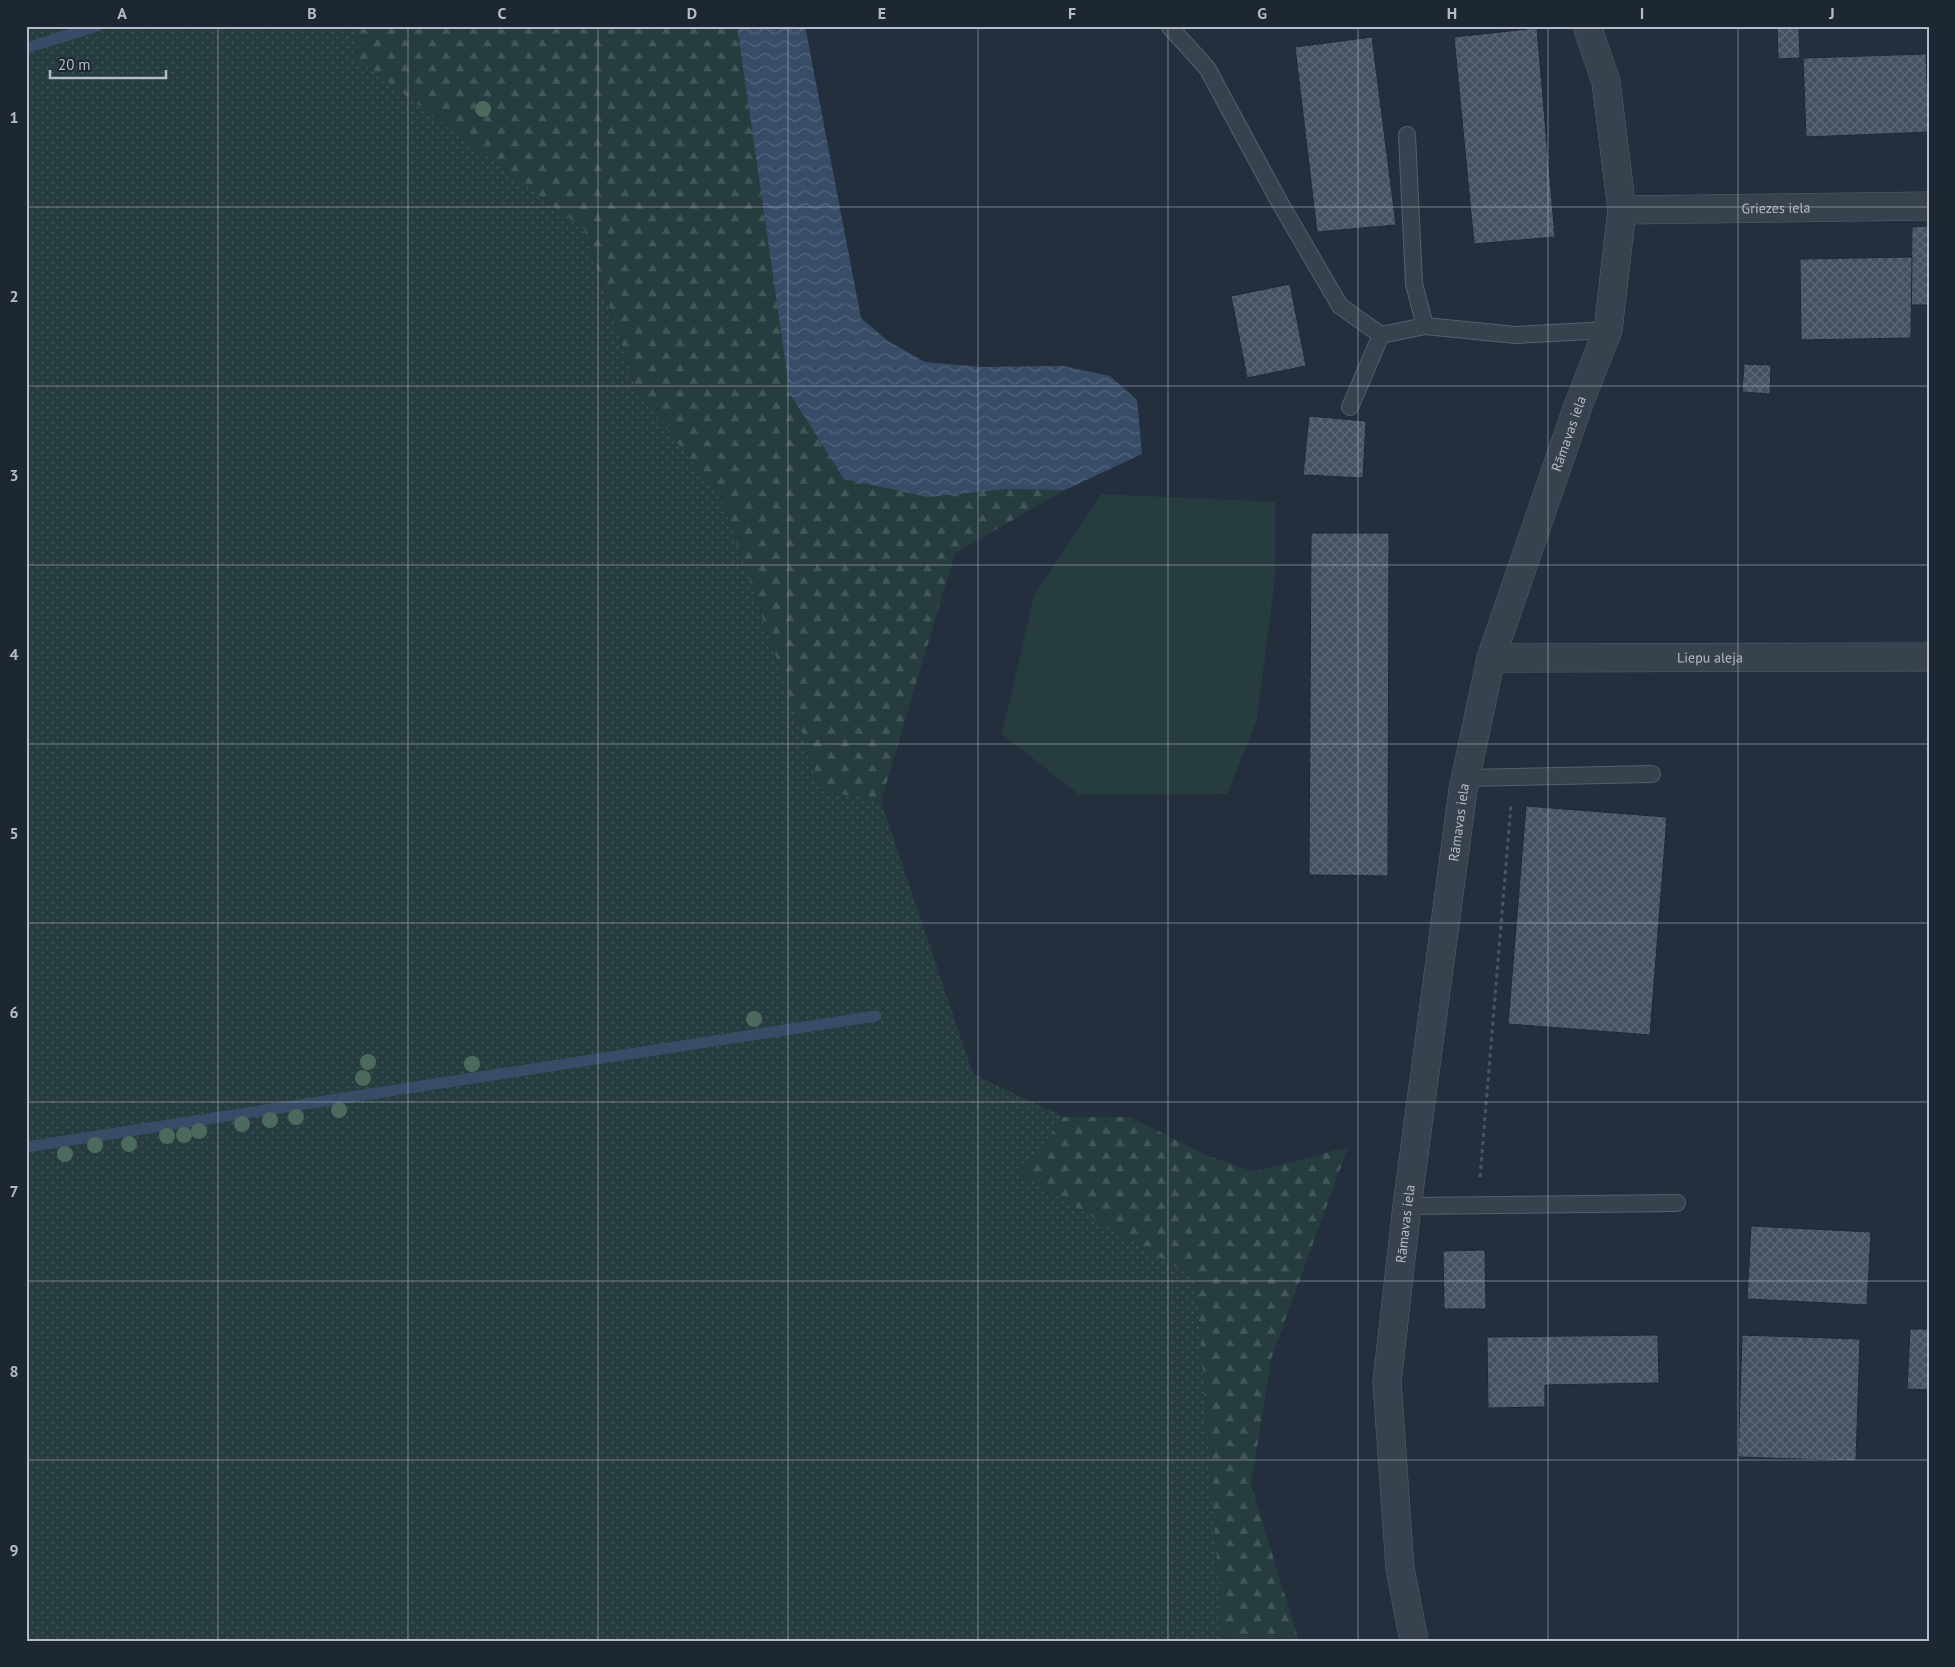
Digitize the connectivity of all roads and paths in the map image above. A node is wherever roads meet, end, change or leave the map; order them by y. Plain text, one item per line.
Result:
1 (1169, 26) edge
2 (1587, 26) edge
3 (1407, 135) dead end
4 (1929, 206) edge
5 (1622, 210) junction
6 (1426, 326) junction
7 (1608, 330) junction
8 (1381, 335) junction
9 (1350, 408) dead end
10 (1929, 657) edge
11 (1491, 658) junction
12 (1652, 774) dead end
13 (1513, 777) junction
14 (1465, 778) junction
15 (1677, 1203) dead end
16 (1478, 1205) junction
17 (1407, 1206) junction
18 (1414, 1641) edge

1 - 8 lane
2 - 5 street, Rāmavas iela
3 - 6 lane
4 - 5 street, Griezes iela
5 - 7 street, Rāmavas iela
6 - 7 lane
6 - 8 lane
7 - 11 street, Rāmavas iela
8 - 9 lane
10 - 11 street, Liepu aleja
11 - 14 street, Rāmavas iela
12 - 13 lane
13 - 14 lane
13 - 16 path
14 - 17 street, Rāmavas iela
15 - 16 lane
16 - 17 lane
17 - 18 street, Rāmavas iela

